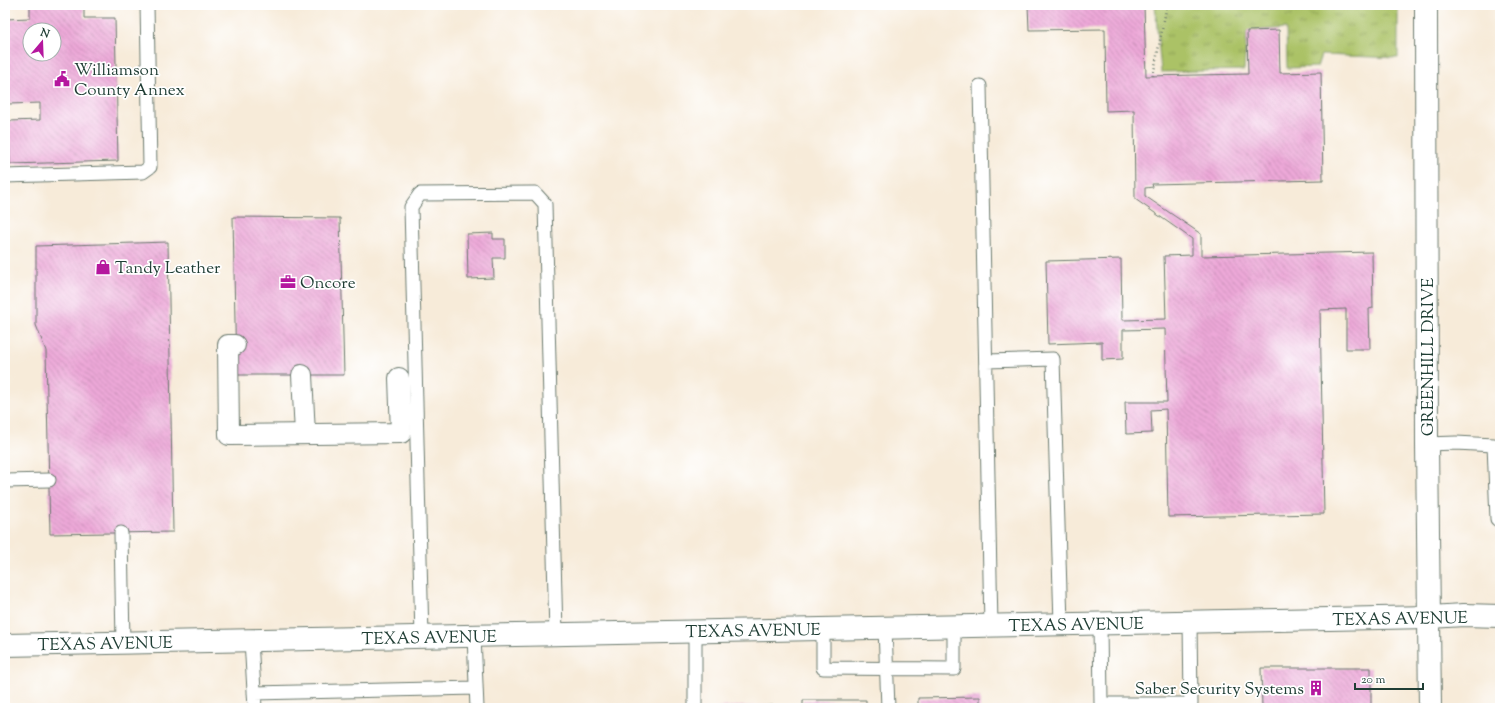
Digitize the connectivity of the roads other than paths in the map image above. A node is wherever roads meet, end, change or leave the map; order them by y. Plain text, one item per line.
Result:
1 (147, 5) edge
2 (1426, 5) edge
3 (980, 86) dead end
4 (5, 176) edge
5 (235, 345) dead end
6 (986, 361) junction
7 (302, 375) dead end
8 (399, 378) dead end
9 (305, 434) junction
10 (1427, 444) junction
11 (49, 480) dead end
12 (5, 481) edge
13 (1500, 521) edge
14 (121, 533) dead end
15 (1500, 616) edge
16 (1430, 617) junction
17 (1190, 622) junction
18 (1061, 624) junction
19 (1100, 624) junction
20 (954, 626) junction
21 (991, 626) junction
22 (885, 628) junction
23 (823, 629) junction
24 (695, 631) junction
25 (556, 634) junction
26 (474, 636) junction
27 (422, 637) junction
28 (251, 640) junction
29 (123, 643) junction
30 (5, 645) edge
31 (887, 669) junction
32 (476, 688) junction
33 (254, 693) junction
34 (255, 708) edge
35 (477, 708) edge
36 (695, 708) edge
37 (888, 708) edge
38 (1430, 708) edge

1 - 4 lane
2 - 10 street, GREENHILL DRIVE
3 - 6 lane
5 - 9 street
6 - 18 lane
6 - 21 lane
7 - 9 street
8 - 9 street
10 - 13 lane
10 - 16 street, GREENHILL DRIVE
11 - 12 lane
14 - 29 lane
15 - 16 street, TEXAS AVENUE
16 - 17 street, TEXAS AVENUE
16 - 38 street, GREENHILL DRIVE
17 - 19 street, TEXAS AVENUE
17 - 19 lane
18 - 19 street, TEXAS AVENUE
18 - 21 street, TEXAS AVENUE
20 - 21 street, TEXAS AVENUE
20 - 22 street, TEXAS AVENUE
20 - 31 lane
22 - 23 street, TEXAS AVENUE
22 - 31 lane
23 - 24 street, TEXAS AVENUE
23 - 31 lane
24 - 25 street, TEXAS AVENUE
24 - 36 lane
25 - 26 street, TEXAS AVENUE
25 - 27 lane
26 - 27 street, TEXAS AVENUE
26 - 32 lane
27 - 28 street, TEXAS AVENUE
28 - 29 street, TEXAS AVENUE
28 - 33 lane
29 - 30 street, TEXAS AVENUE
31 - 37 lane
32 - 33 lane
32 - 35 lane
33 - 34 lane

